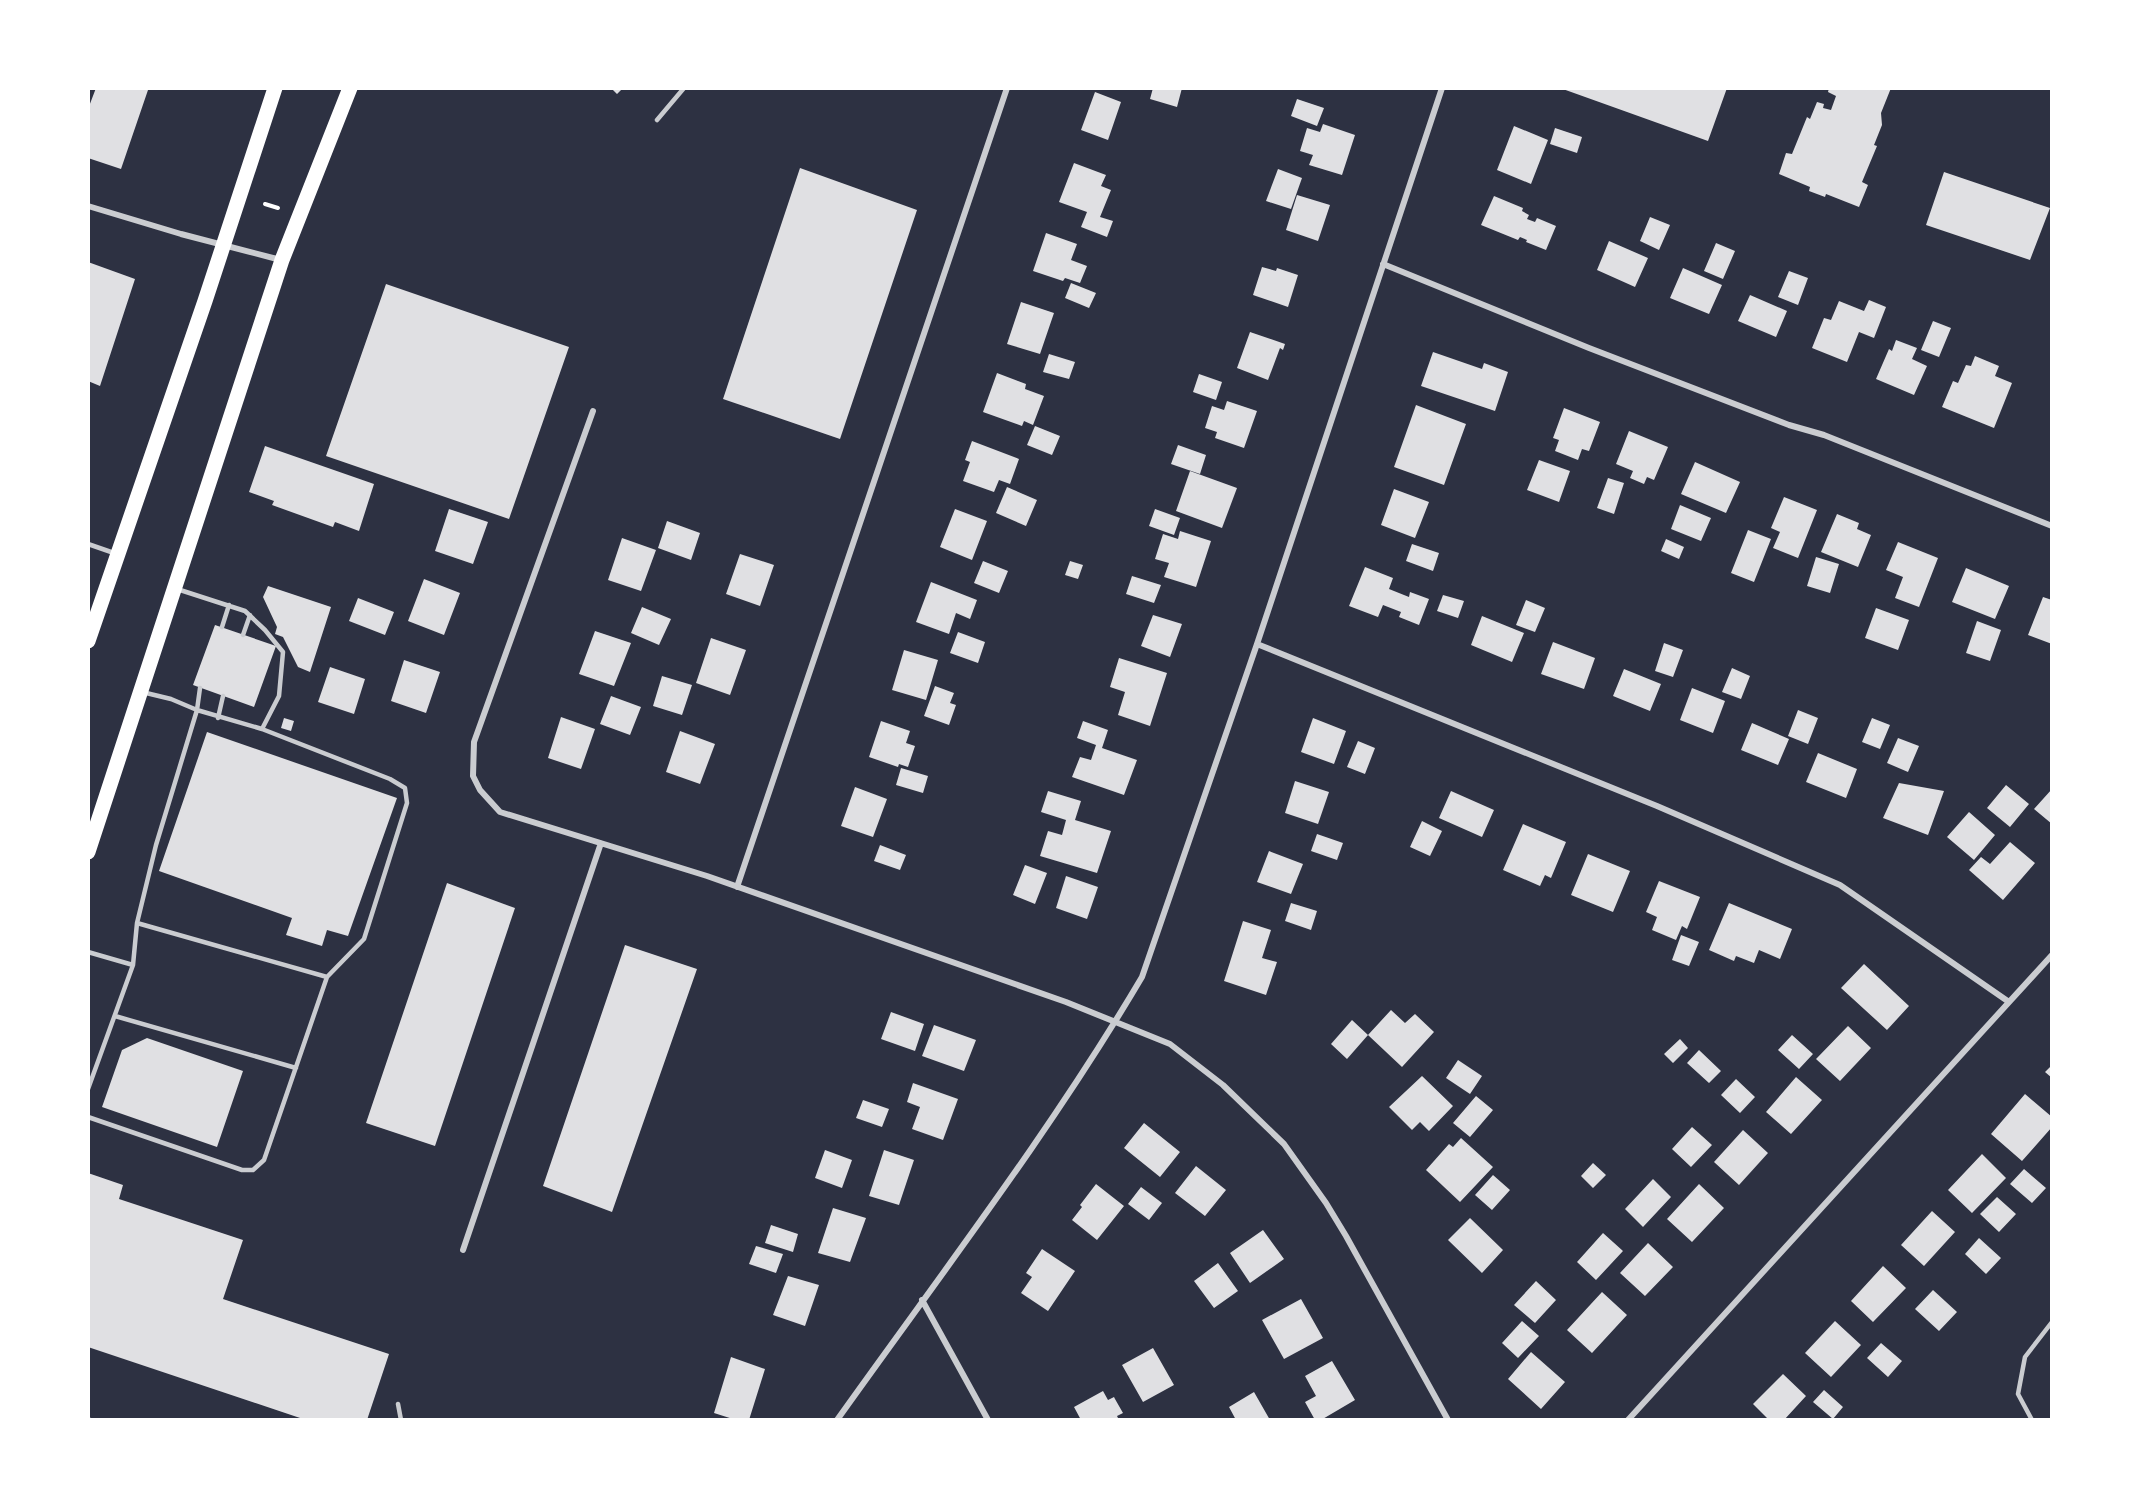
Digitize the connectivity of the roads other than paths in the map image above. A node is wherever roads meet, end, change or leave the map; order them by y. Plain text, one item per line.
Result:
1 (275, 88) edge
2 (350, 88) edge
3 (684, 88) edge
4 (1007, 88) edge
5 (1442, 88) edge
6 (657, 120) dead end
7 (88, 206) edge
8 (224, 245) junction
9 (282, 260) junction
10 (1383, 264) junction
11 (593, 411) dead end
12 (2052, 526) edge
13 (88, 544) edge
14 (117, 555) junction
15 (175, 588) junction
16 (229, 605) junction
17 (250, 615) junction
18 (222, 627) dead end
19 (243, 635) dead end
20 (88, 641) edge
21 (1257, 644) junction
22 (200, 688) dead end
23 (141, 692) junction
24 (223, 696) dead end
25 (197, 710) junction
26 (218, 718) junction
27 (262, 729) junction
28 (602, 843) junction
29 (88, 852) edge
30 (737, 887) junction
31 (137, 923) junction
32 (88, 952) edge
33 (2052, 955) edge
34 (134, 965) junction
35 (327, 977) junction
36 (2009, 1002) junction
37 (115, 1016) junction
38 (1115, 1022) junction
39 (296, 1068) junction
40 (88, 1089) edge
41 (88, 1117) edge
42 (464, 1250) dead end
43 (922, 1300) junction
44 (2052, 1322) edge
45 (398, 1404) dead end
46 (401, 1419) edge
47 (837, 1419) edge
48 (988, 1419) edge
49 (1448, 1419) edge
50 (1628, 1419) edge
51 (2032, 1419) edge

1 - 8 main road
2 - 9 main road
3 - 6 lane
4 - 30 street
5 - 10 street
7 - 8 street
8 - 9 street
8 - 14 main road
9 - 15 main road
10 - 12 street
10 - 21 street
11 - 28 street
13 - 14 lane
14 - 20 main road
15 - 16 lane
15 - 23 main road
16 - 17 lane
16 - 18 lane
17 - 19 lane
17 - 27 lane
21 - 36 street
21 - 38 street
22 - 25 lane
23 - 25 lane
23 - 29 main road
24 - 26 lane
25 - 26 lane
25 - 31 lane
26 - 27 lane
27 - 35 lane
28 - 30 street
28 - 42 street
30 - 38 street
31 - 34 lane
31 - 35 lane
32 - 34 lane
33 - 36 street
34 - 37 lane
35 - 39 lane
36 - 50 street
37 - 39 lane
37 - 40 lane
38 - 43 street
38 - 49 street
39 - 41 lane
43 - 47 street
43 - 48 street
44 - 51 lane
45 - 46 lane

